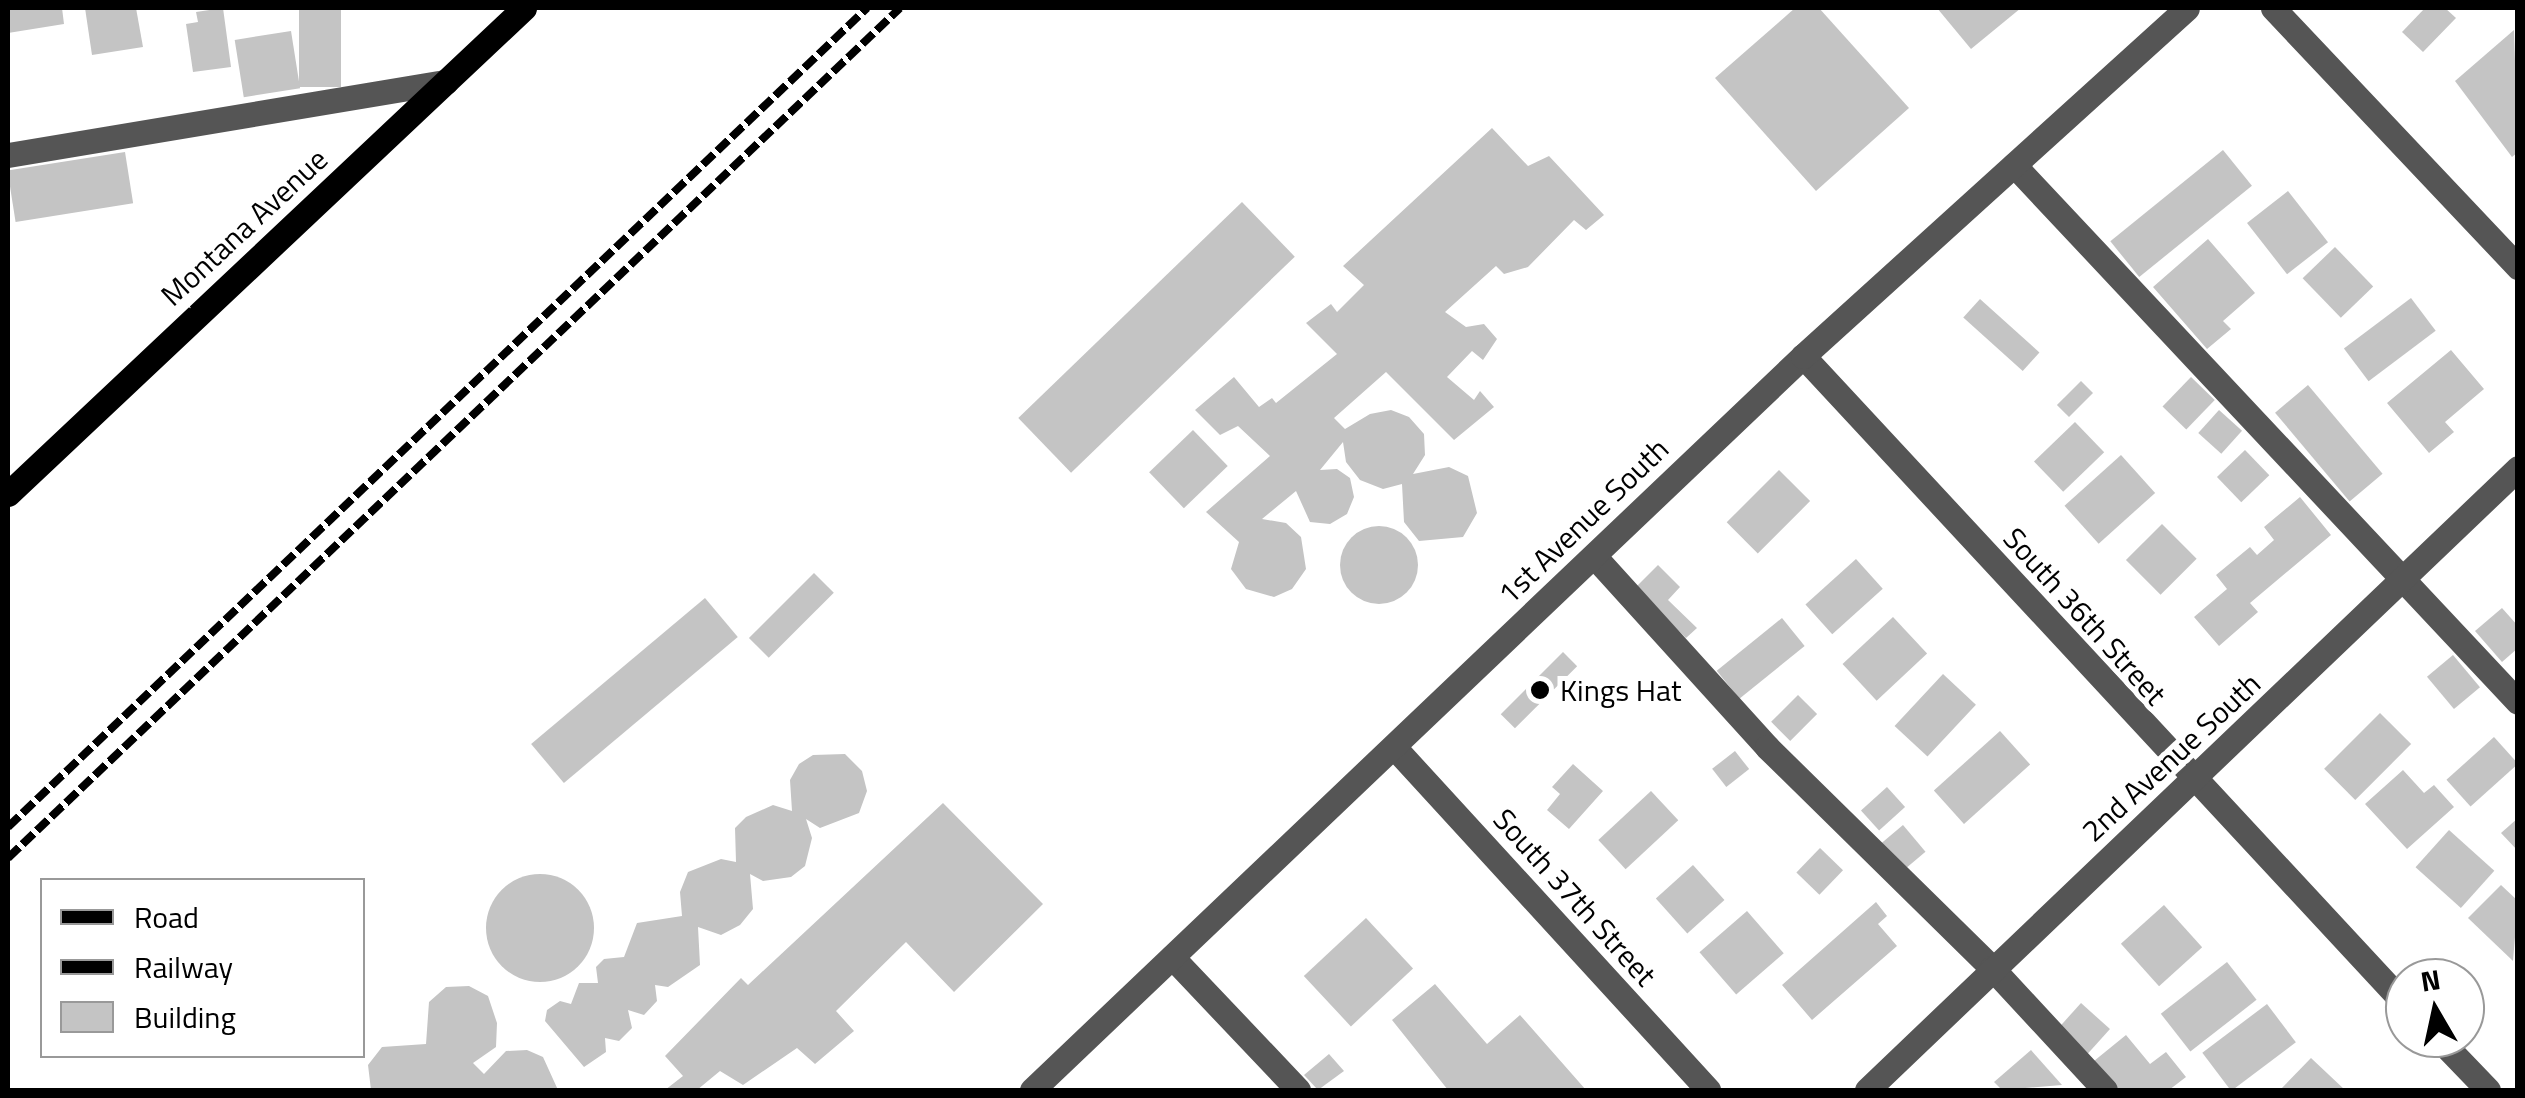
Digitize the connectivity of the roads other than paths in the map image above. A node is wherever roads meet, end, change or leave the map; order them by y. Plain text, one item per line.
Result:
1 (524, 8) edge
2 (2187, 8) edge
3 (2273, 8) edge
4 (446, 82) junction
5 (8, 155) edge
6 (2014, 165) junction
7 (2518, 267) edge
8 (1803, 356) junction
9 (2518, 468) edge
10 (8, 494) edge
11 (1594, 556) junction
12 (2400, 580) junction
13 (2518, 702) edge
14 (1394, 747) junction
15 (2194, 783) junction
16 (1172, 957) junction
17 (1992, 968) junction
18 (2385, 983) edge
19 (2457, 1058) edge
20 (1032, 1090) edge
21 (1298, 1090) edge
22 (1708, 1090) edge
23 (1867, 1090) edge
24 (2105, 1090) edge
25 (2488, 1090) edge

1 - 4 main road, Montana Avenue
2 - 6 street, 1st Avenue South
3 - 7 street
4 - 5 street
4 - 10 main road, Montana Avenue
6 - 8 street, 1st Avenue South
6 - 12 street
8 - 11 street, 1st Avenue South
8 - 15 street, South 36th Street
9 - 12 street, 2nd Avenue South
11 - 14 street, 1st Avenue South
11 - 17 street
12 - 13 street
12 - 15 street, 2nd Avenue South
14 - 16 street, 1st Avenue South
14 - 22 street, South 37th Street
15 - 17 street, 2nd Avenue South
15 - 18 street, South 36th Street
16 - 20 street, 1st Avenue South
16 - 21 street
17 - 23 street, 2nd Avenue South
17 - 24 street
19 - 25 street

